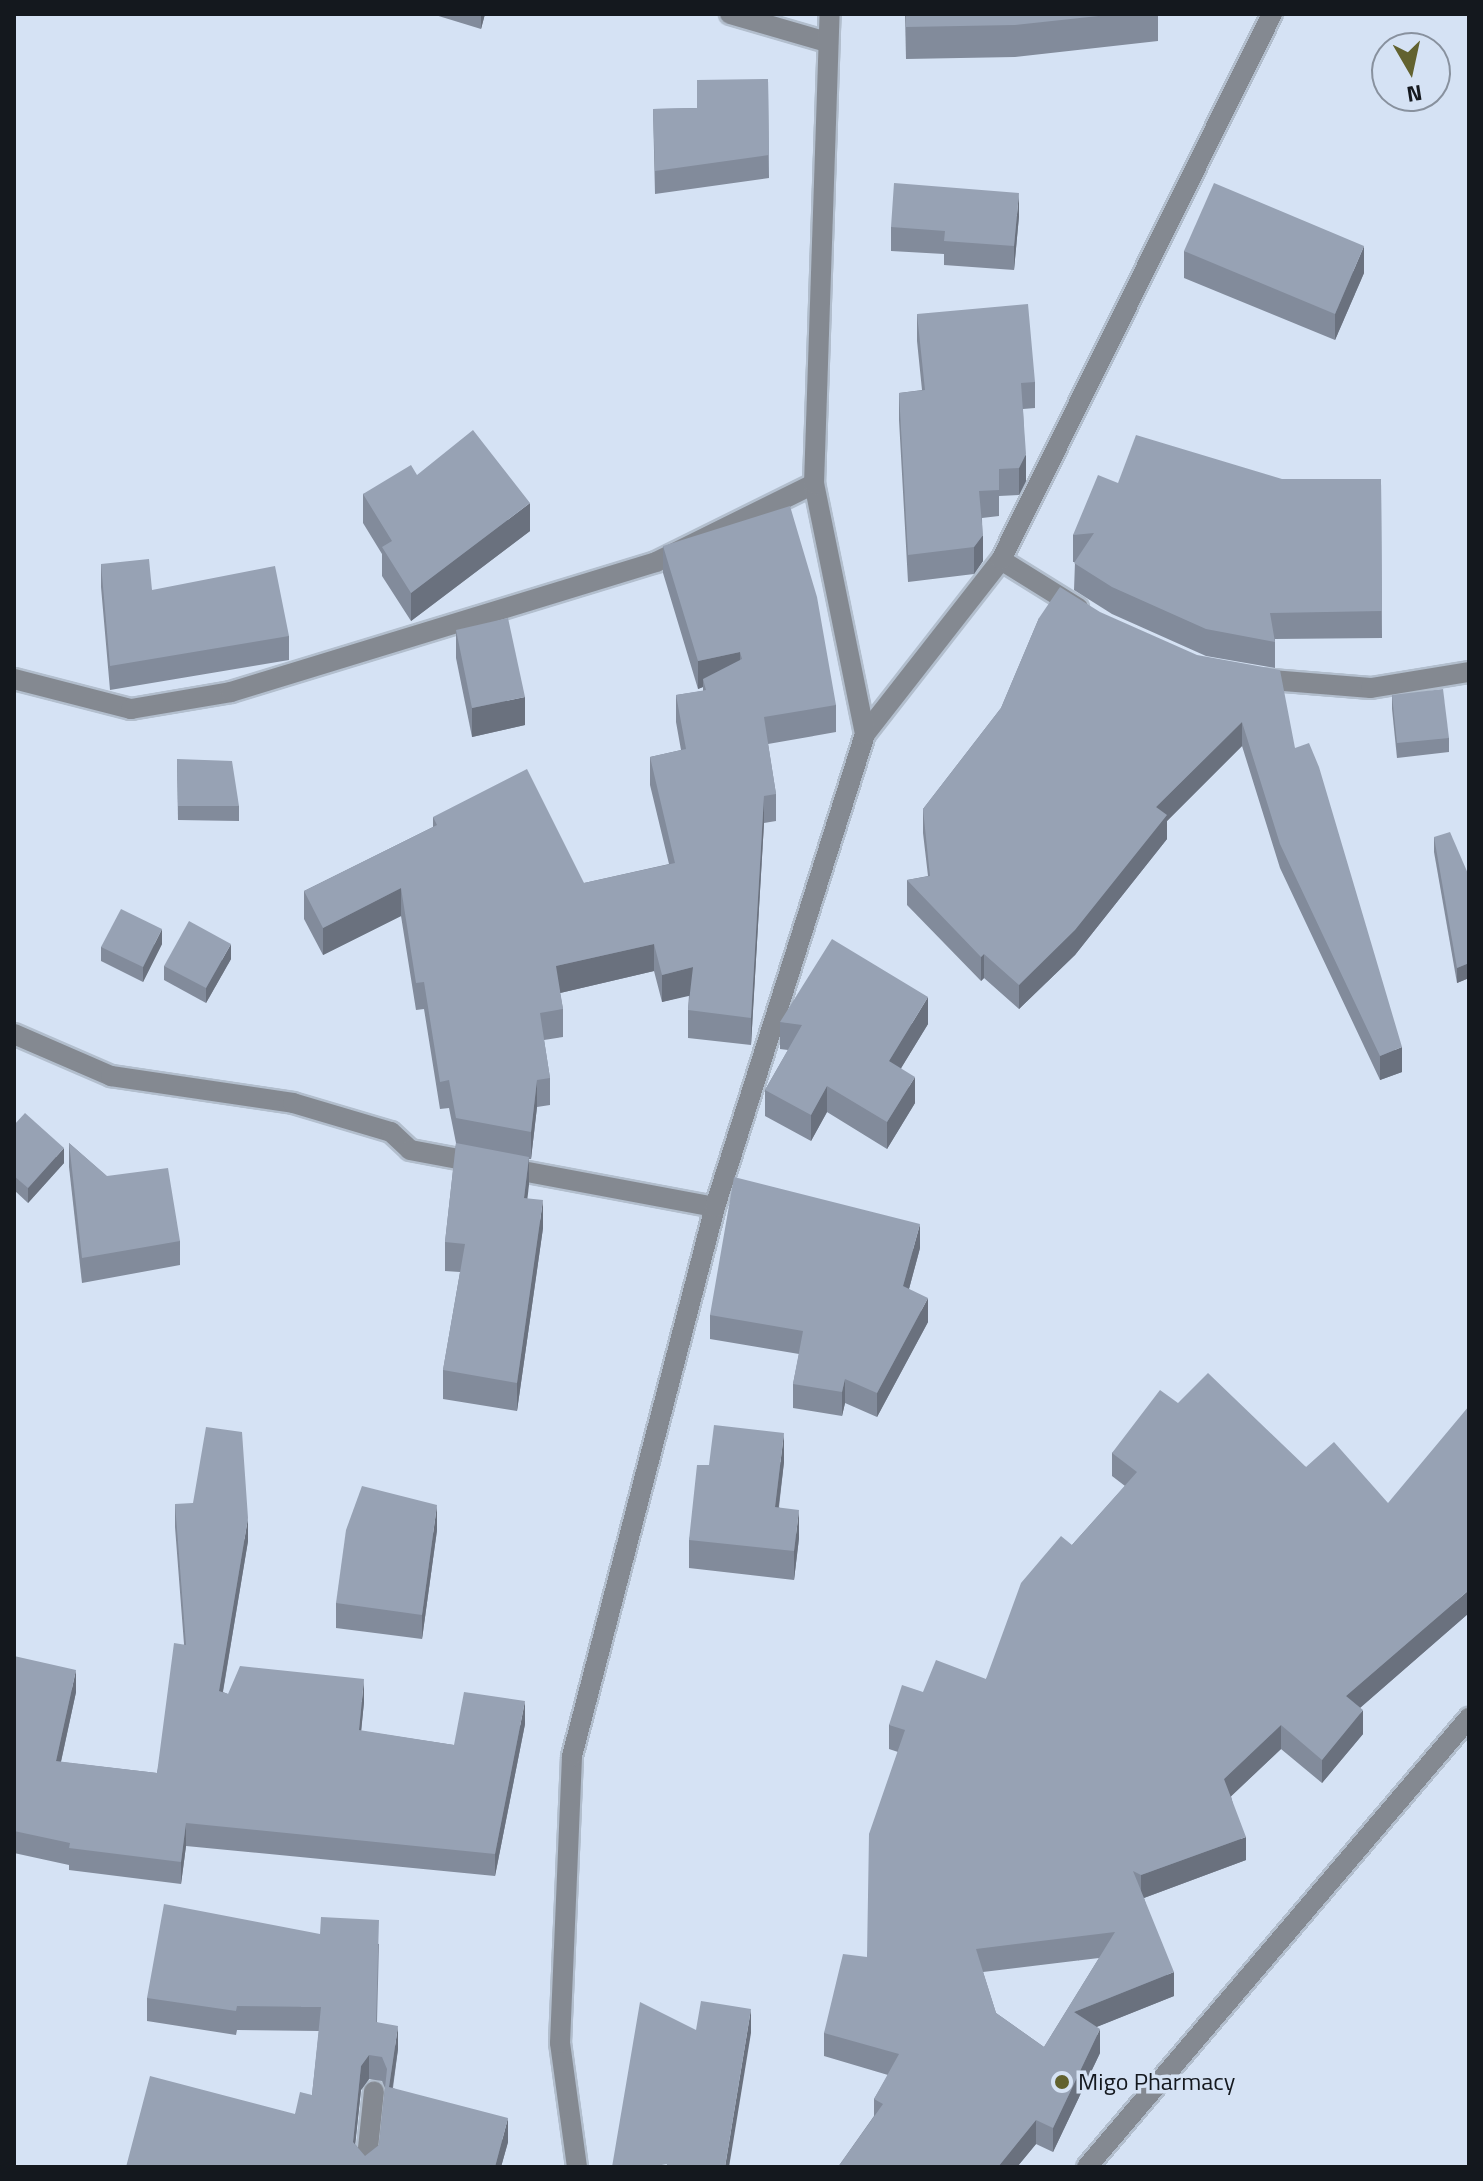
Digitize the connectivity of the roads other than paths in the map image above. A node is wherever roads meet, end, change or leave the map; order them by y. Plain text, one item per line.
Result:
1 (730, 14) edge
2 (830, 14) edge
3 (1272, 14) edge
4 (827, 42) junction
5 (814, 484) junction
6 (1001, 560) junction
7 (1093, 617) edge
8 (1469, 672) edge
9 (1243, 676) edge
10 (14, 679) edge
11 (865, 734) junction
12 (14, 1034) edge
13 (715, 1207) junction
14 (1469, 1718) edge
15 (374, 2091) dead end
16 (366, 2167) edge
17 (577, 2167) edge
18 (1087, 2167) edge

1 - 4 street
2 - 4 street
3 - 6 street
4 - 5 street
5 - 10 street
5 - 11 street
6 - 7 street
6 - 11 street
8 - 9 street
11 - 13 street
12 - 13 street
13 - 17 street
14 - 18 street
15 - 16 street

